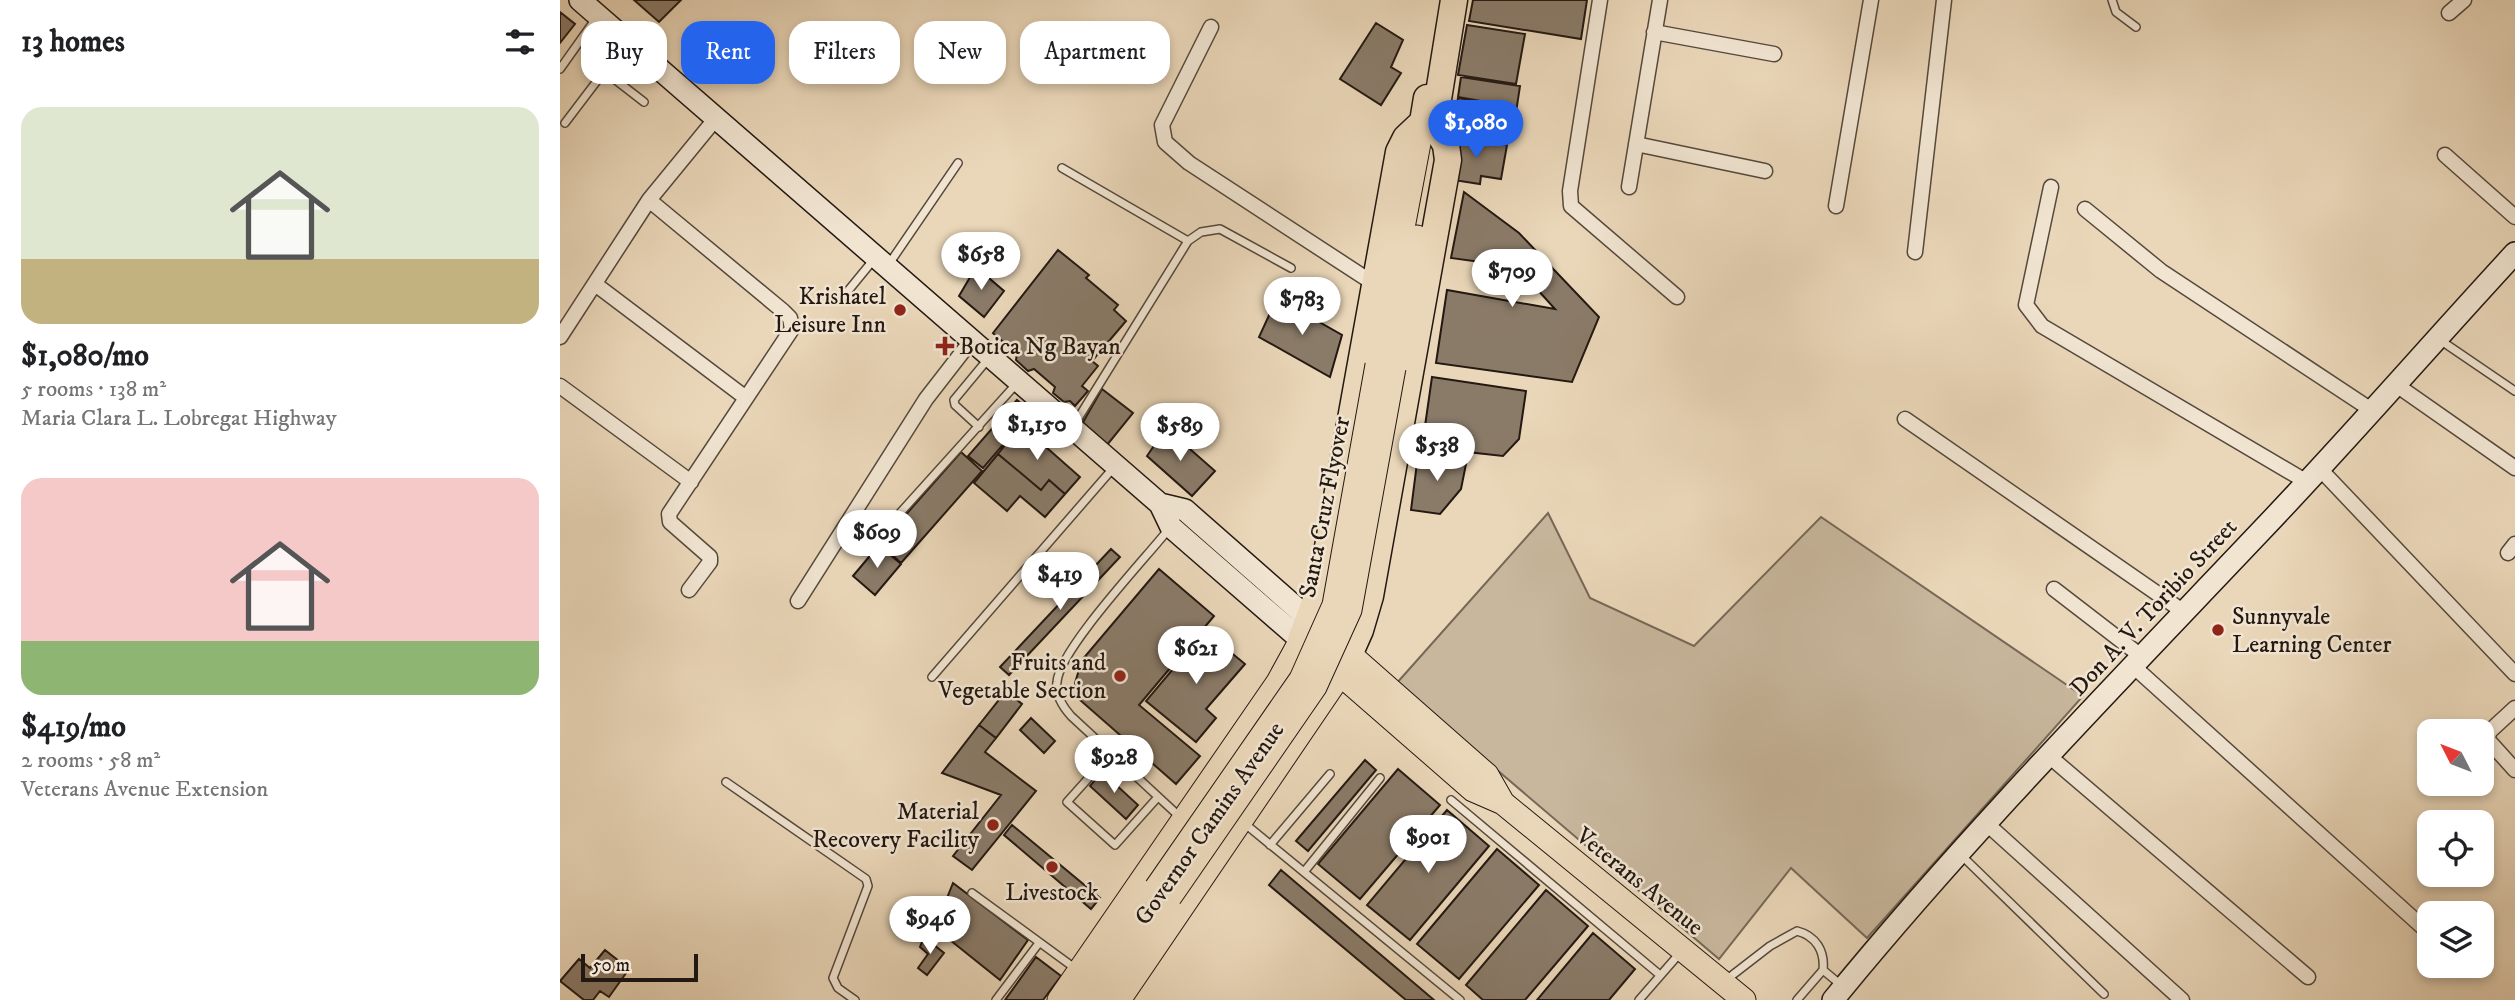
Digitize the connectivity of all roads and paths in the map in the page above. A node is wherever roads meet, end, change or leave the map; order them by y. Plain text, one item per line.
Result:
1 (580, 0) edge
2 (1442, 0) edge
3 (1454, 0) edge
4 (1600, 0) edge
5 (1660, 0) edge
6 (1871, 0) edge
7 (1944, 0) edge
8 (2112, 0) edge
9 (2464, 0) edge
10 (2449, 13) dead end
11 (598, 16) junction
12 (604, 21) edge
13 (1211, 27) dead end
14 (2136, 27) dead end
15 (1654, 32) junction
16 (1774, 54) dead end
17 (560, 69) edge
18 (667, 74) edge
19 (594, 84) edge
20 (621, 84) edge
21 (644, 102) dead end
22 (717, 117) junction
23 (565, 123) dead end
24 (1428, 123) junction
25 (1636, 144) junction
26 (2445, 155) dead end
27 (958, 163) dead end
28 (1062, 168) dead end
29 (1765, 171) dead end
30 (1629, 187) dead end
31 (2052, 187) dead end
32 (649, 200) junction
33 (1836, 206) dead end
34 (2085, 209) dead end
35 (2515, 217) edge
36 (1188, 241) junction
37 (1914, 252) dead end
38 (2515, 253) edge
39 (881, 263) junction
40 (1291, 268) dead end
41 (595, 284) junction
42 (1376, 285) junction
43 (843, 297) dead end
44 (1676, 297) dead end
45 (560, 337) edge
46 (2437, 338) junction
47 (971, 341) junction
48 (990, 357) junction
49 (1018, 382) junction
50 (2395, 384) junction
51 (560, 386) edge
52 (2515, 391) edge
53 (746, 398) junction
54 (1354, 402) junction
55 (1402, 411) junction
56 (2373, 411) junction
57 (1905, 419) dead end
58 (979, 427) junction
59 (1072, 428) junction
60 (1115, 466) junction
61 (2515, 468) edge
62 (2314, 475) junction
63 (691, 482) junction
64 (1339, 483) junction
65 (1388, 491) junction
66 (900, 513) dead end
67 (1178, 519) junction
68 (1325, 563) junction
69 (1374, 572) junction
70 (2054, 589) dead end
71 (689, 590) dead end
72 (798, 601) dead end
73 (2184, 612) junction
74 (1305, 630) junction
75 (2136, 660) junction
76 (1345, 665) junction
77 (2515, 674) edge
78 (932, 677) dead end
79 (1264, 704) junction
80 (2515, 708) edge
81 (1304, 732) junction
82 (1111, 753) junction
83 (2049, 757) junction
84 (2515, 770) edge
85 (1215, 774) junction
86 (1330, 774) dead end
87 (1380, 778) dead end
88 (726, 782) dead end
89 (1158, 797) junction
90 (1451, 800) dead end
91 (1256, 802) junction
92 (1183, 820) junction
93 (1242, 821) junction
94 (1987, 824) junction
95 (1167, 844) junction
96 (1270, 845) junction
97 (1959, 853) junction
98 (1208, 872) junction
99 (1304, 872) junction
100 (972, 893) dead end
101 (1163, 893) junction
102 (2417, 922) edge
103 (1039, 943) junction
104 (1683, 950) junction
105 (1823, 970) junction
106 (1079, 972) junction
107 (1660, 975) junction
108 (2308, 977) dead end
109 (1723, 982) junction
110 (1839, 994) edge
111 (2104, 994) dead end
112 (855, 1000) edge
113 (996, 1000) edge
114 (1059, 1000) edge
115 (1079, 1000) edge
116 (1099, 1000) edge
117 (1119, 1000) edge
118 (1460, 1000) edge
119 (1639, 1000) edge
120 (1744, 1000) edge
121 (1797, 1000) edge
122 (2182, 1000) edge

1 - 11 street
2 - 24 highway
3 - 24 highway
4 - 44 street
5 - 15 street
6 - 33 street
7 - 37 street
8 - 14 lane
9 - 10 street
11 - 12 street
11 - 17 lane
13 - 42 street
15 - 16 street
15 - 25 street
18 - 22 street
19 - 23 lane
20 - 21 lane
22 - 32 street
22 - 39 street
24 - 42 highway
24 - 55 highway
24 - 101 main road, Santa Cruz Flyover, bridge
25 - 29 street
25 - 30 street
26 - 35 street
27 - 39 lane
28 - 36 lane
31 - 62 street
32 - 41 street
32 - 53 street
34 - 56 street
36 - 40 lane
36 - 59 lane
38 - 46 street, Don A. V. Toribio Street
39 - 43 lane
39 - 47 street
41 - 45 street
41 - 53 street
42 - 54 highway
46 - 50 street, Don A. V. Toribio Street
46 - 52 lane
47 - 48 street
47 - 72 street
48 - 49 street
48 - 58 lane
49 - 58 lane
49 - 59 street
50 - 56 street, Don A. V. Toribio Street
50 - 61 street
51 - 63 street
53 - 63 street
54 - 55 highway
54 - 64 highway
55 - 65 highway
56 - 62 street, Don A. V. Toribio Street
57 - 73 street
58 - 66 lane
59 - 60 street
60 - 67 street
60 - 78 lane
62 - 73 street, Don A. V. Toribio Street
62 - 77 street
63 - 71 street
64 - 65 highway
64 - 68 highway
65 - 69 highway
67 - 74 street
67 - 82 lane
68 - 69 highway
68 - 74 highway
69 - 76 highway
70 - 75 street
73 - 75 street, Don A. V. Toribio Street
74 - 76 main road, Veterans Avenue
74 - 79 main road, Governor Camins Avenue
75 - 83 street, Don A. V. Toribio Street
75 - 102 street
76 - 81 main road, Governor Camins Avenue
76 - 104 main road, Veterans Avenue
79 - 81 main road
79 - 85 main road, Governor Camins Avenue
80 - 84 street
81 - 91 main road, Governor Camins Avenue
82 - 89 lane
82 - 89 lane
83 - 94 street, Don A. V. Toribio Street
83 - 108 street
85 - 91 main road
85 - 92 main road, Governor Camins Avenue
86 - 96 lane
87 - 99 lane
88 - 112 lane
89 - 92 lane
90 - 107 lane
91 - 93 main road, Governor Camins Avenue
92 - 95 main road, Governor Camins Avenue
93 - 96 lane
93 - 98 main road, Governor Camins Avenue
94 - 97 street, Don A. V. Toribio Street
94 - 122 street
95 - 98 main road
95 - 106 main road, Governor Camins Avenue
96 - 99 lane
97 - 110 street, Don A. V. Toribio Street
97 - 111 lane
98 - 117 main road, Governor Camins Avenue
99 - 118 lane
100 - 103 lane
101 - 115 main road, Santa Cruz Flyover
101 - 116 main road, Santa Cruz Flyover
103 - 106 lane
103 - 113 lane
104 - 107 lane
104 - 109 main road, Veterans Avenue
105 - 109 lane
105 - 110 lane
105 - 121 lane
106 - 114 main road, Governor Camins Avenue
107 - 119 lane
109 - 120 main road, Veterans Avenue

